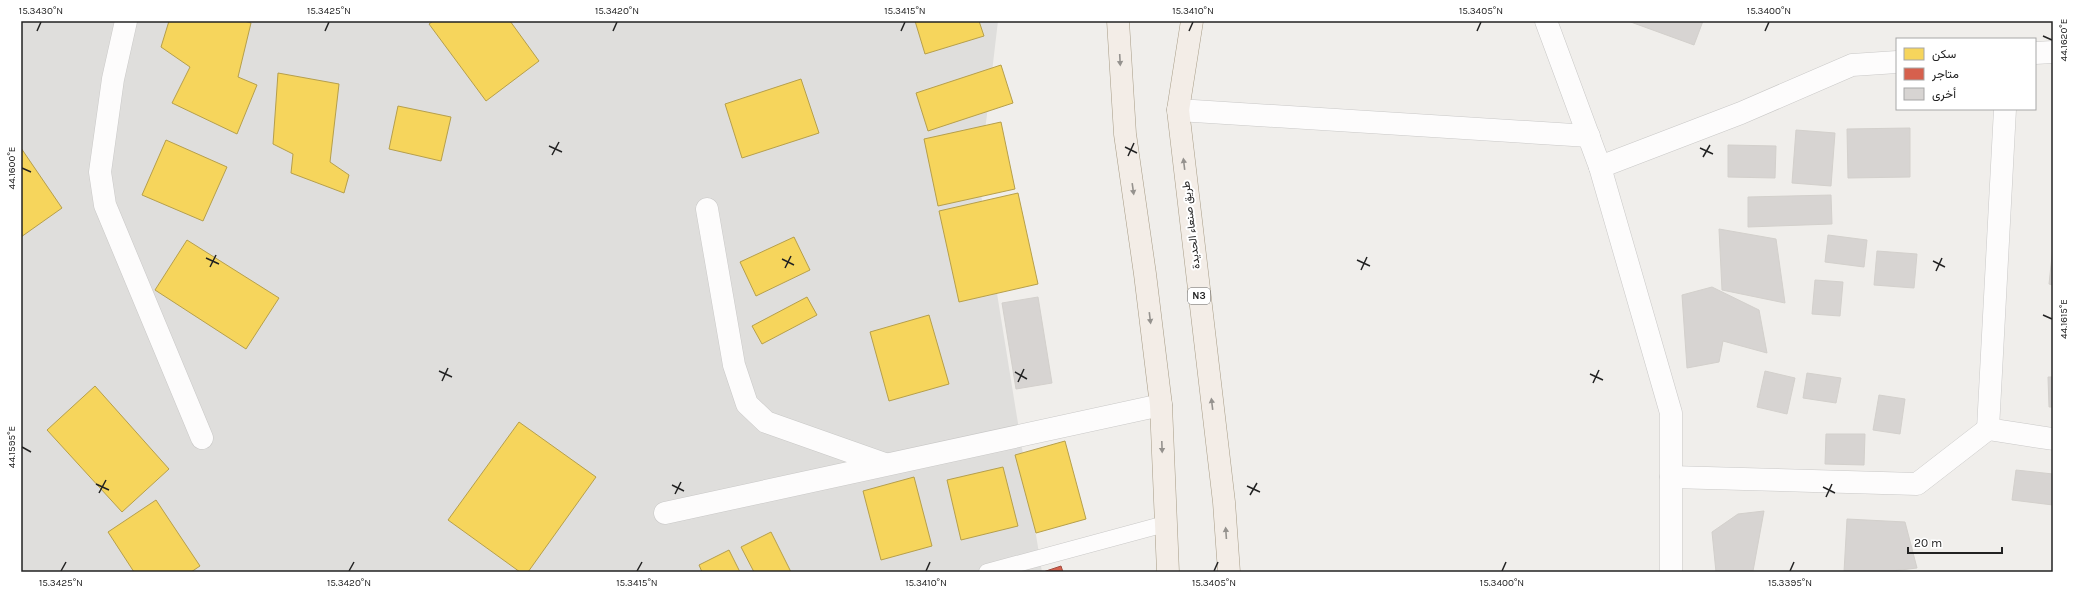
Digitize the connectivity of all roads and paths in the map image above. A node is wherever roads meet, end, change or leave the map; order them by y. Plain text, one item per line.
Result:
1 (126, 21) edge
2 (1118, 21) edge
3 (1192, 21) edge
4 (1546, 21) edge
5 (2053, 52) edge
6 (2036, 53) edge
7 (1896, 62) edge
8 (1178, 110) junction
9 (2005, 110) edge
10 (1589, 136) junction
11 (1600, 167) junction
12 (707, 209) dead end
13 (1160, 405) junction
14 (1988, 429) junction
15 (202, 438) dead end
16 (2053, 439) edge
17 (885, 464) junction
18 (1671, 477) junction
19 (665, 513) dead end
20 (1165, 524) junction
21 (987, 572) edge
22 (1168, 572) edge
23 (1229, 572) edge
24 (1671, 572) edge

1 - 15 street
2 -> 13 main road
3 - 8 main road, طريق صنعاء الحديدة / N3
4 - 10 street
5 - 6 street
7 - 11 street
8 - 10 street
23 -> 8 main road, طريق صنعاء الحديدة / N3
9 - 14 street
10 - 11 street
11 - 18 street
12 - 17 street
13 - 17 street
13 -> 20 main road
14 - 16 street
14 - 18 street
17 - 19 street
18 - 24 street
20 - 21 lane
20 - 22 main road

